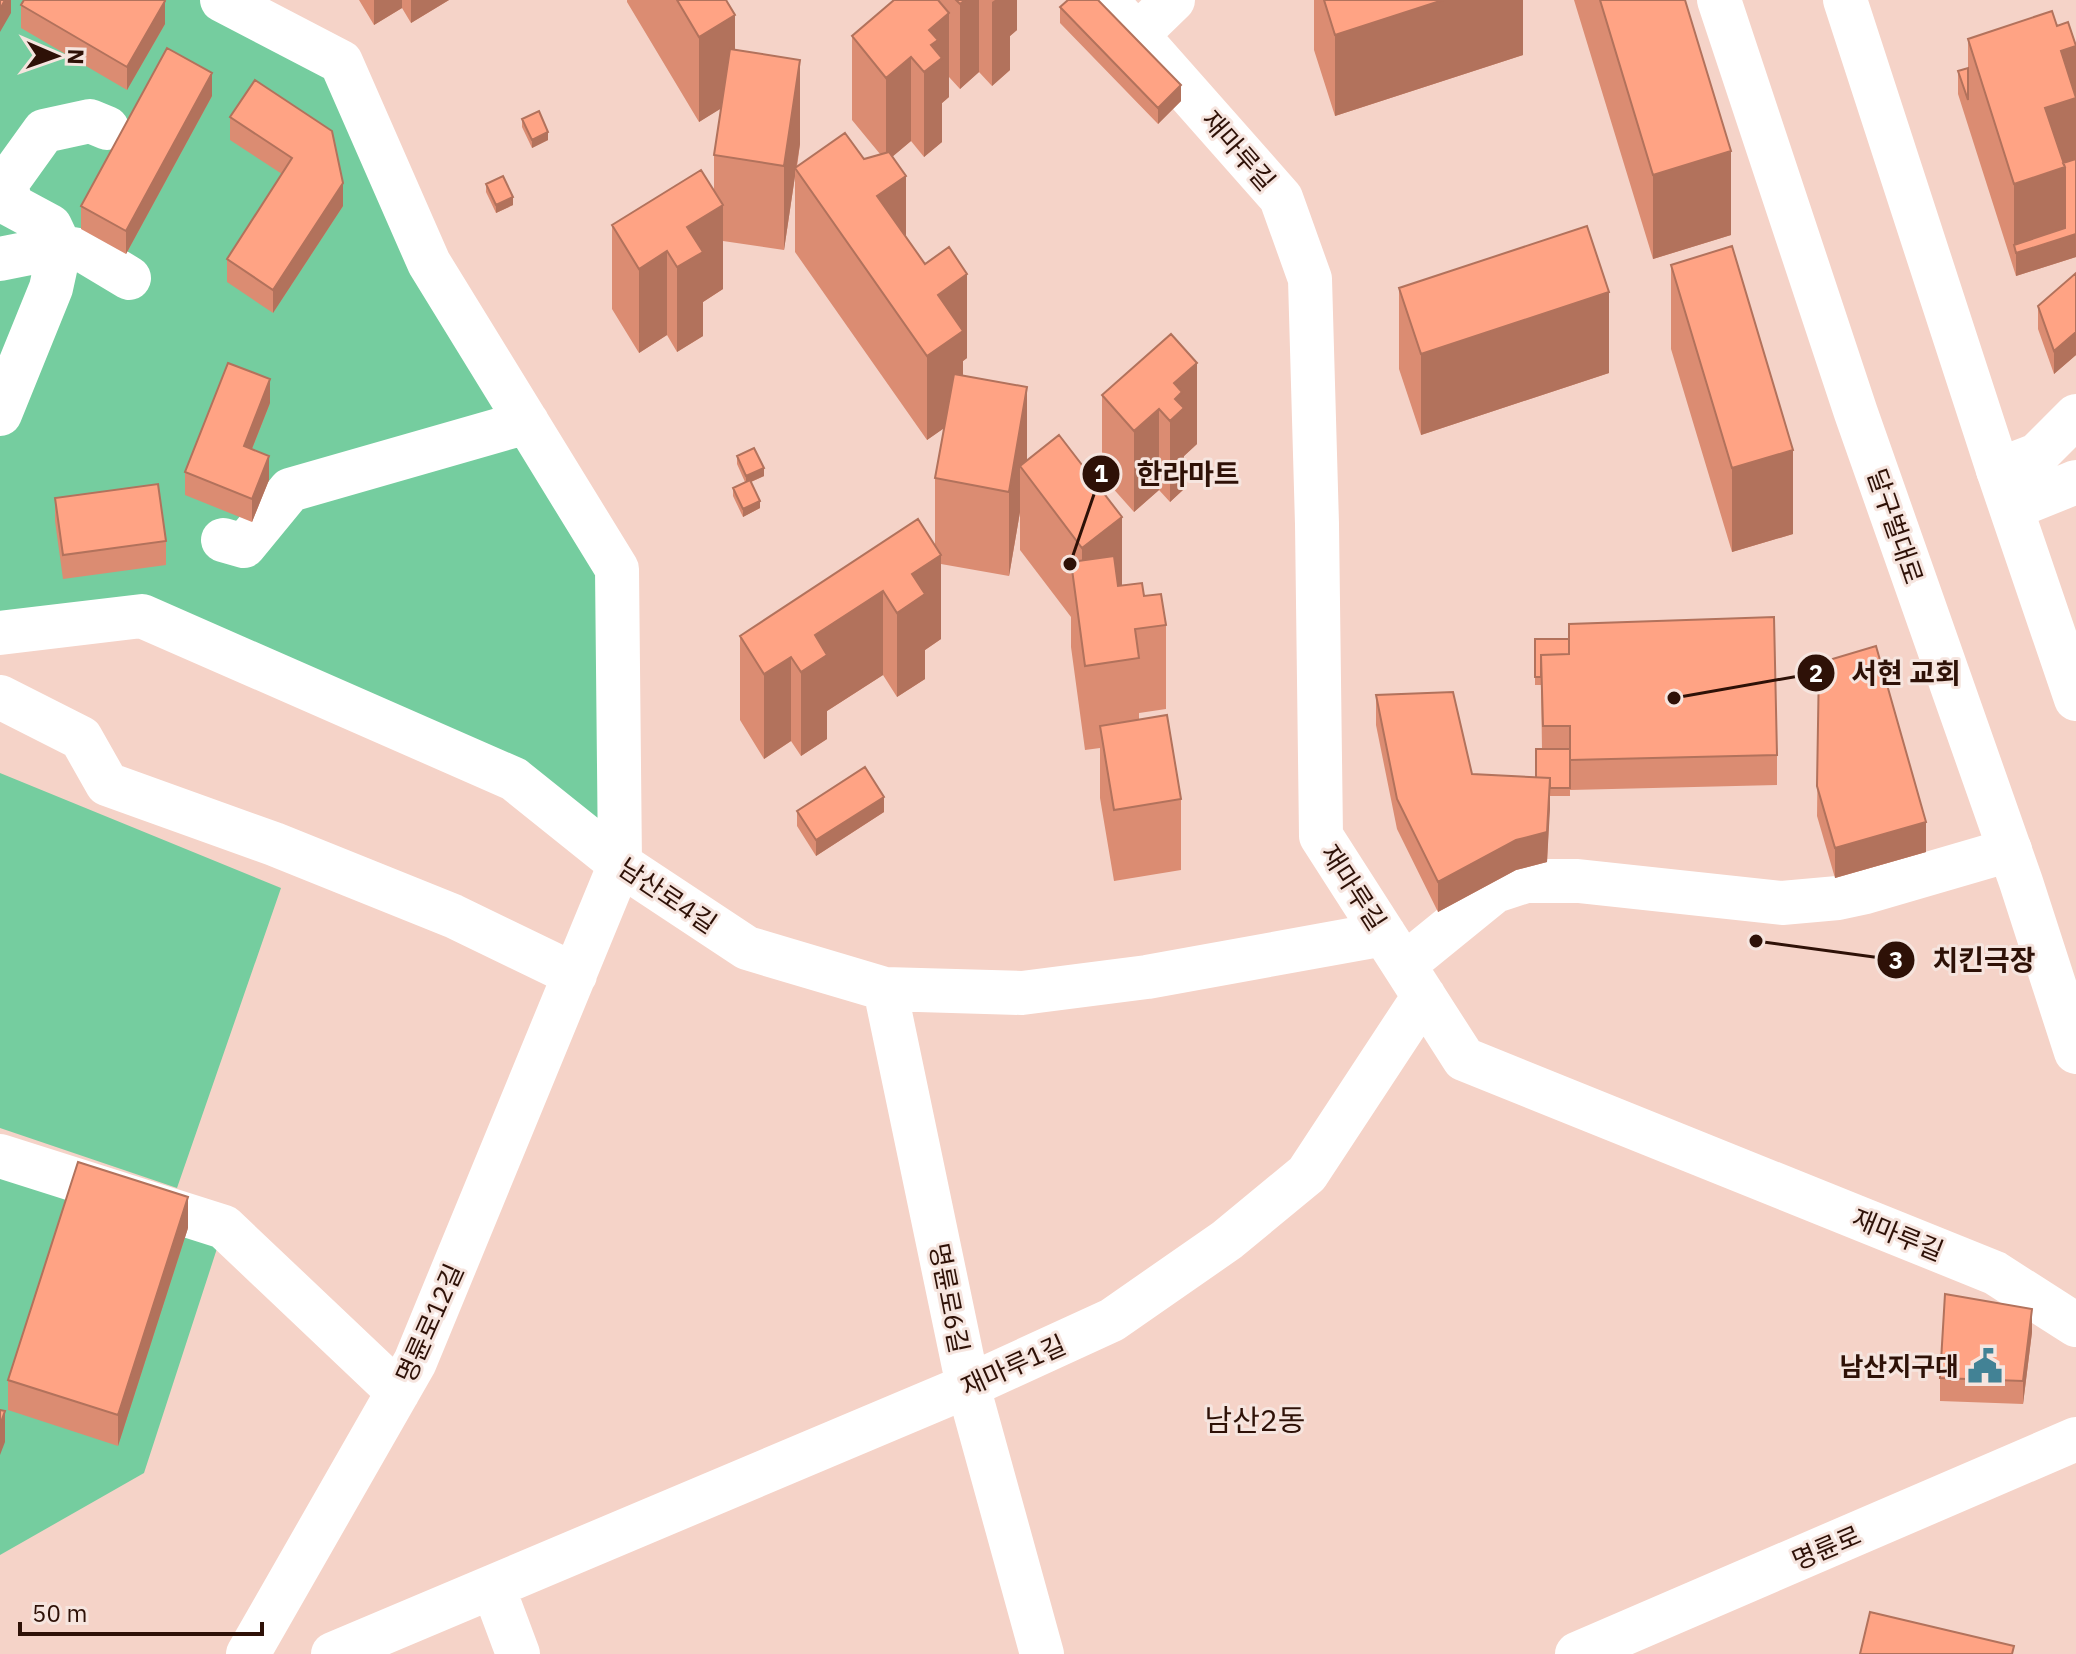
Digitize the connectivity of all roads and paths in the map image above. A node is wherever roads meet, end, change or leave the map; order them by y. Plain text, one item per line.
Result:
1 (222, 0) edge
2 (1106, 0) edge
3 (1173, 0) edge
4 (1719, 0) edge
5 (1845, 0) edge
6 (1137, 35) junction
7 (107, 128) dead end
8 (60, 247) junction
9 (0, 259) edge
10 (129, 278) dead end
11 (0, 414) edge
12 (2076, 416) edge
13 (527, 422) junction
14 (2076, 482) edge
15 (2005, 489) junction
16 (223, 540) dead end
17 (0, 633) edge
18 (0, 697) edge
19 (2076, 699) edge
20 (2010, 850) junction
21 (620, 864) junction
22 (1404, 965) junction
23 (575, 975) junction
24 (885, 989) junction
25 (2076, 1052) edge
26 (0, 1156) edge
27 (2076, 1325) edge
28 (968, 1386) junction
29 (398, 1392) junction
30 (2076, 1439) edge
31 (493, 1587) junction
32 (1038, 1653) edge
33 (248, 1654) edge
34 (333, 1654) edge
35 (518, 1654) edge
36 (1577, 1654) edge

1 - 13 street
2 - 6 street, 재마루길
3 - 6 street
4 - 20 street, 달구벌대로
5 - 15 street
6 - 22 street, 재마루길
7 - 8 street
8 - 9 street
8 - 10 street
8 - 11 street
12 - 15 street
13 - 16 street
13 - 21 street
14 - 15 street
15 - 19 street
17 - 21 street, 남산로4길
18 - 23 street
20 - 22 street
20 - 25 street, 달구벌대로
21 - 23 street, 명륜로12길
21 - 24 street, 남산로4길
22 - 24 street, 남산로4길
22 - 27 street, 재마루길
22 - 28 street, 재마루1길
23 - 29 street, 명륜로12길
24 - 28 street, 명륜로6길
26 - 29 street
28 - 31 street, 재마루1길
28 - 32 street, 명륜로6길
29 - 33 street, 명륜로12길
30 - 36 street, 명륜로
31 - 34 street, 재마루1길
31 - 35 street

